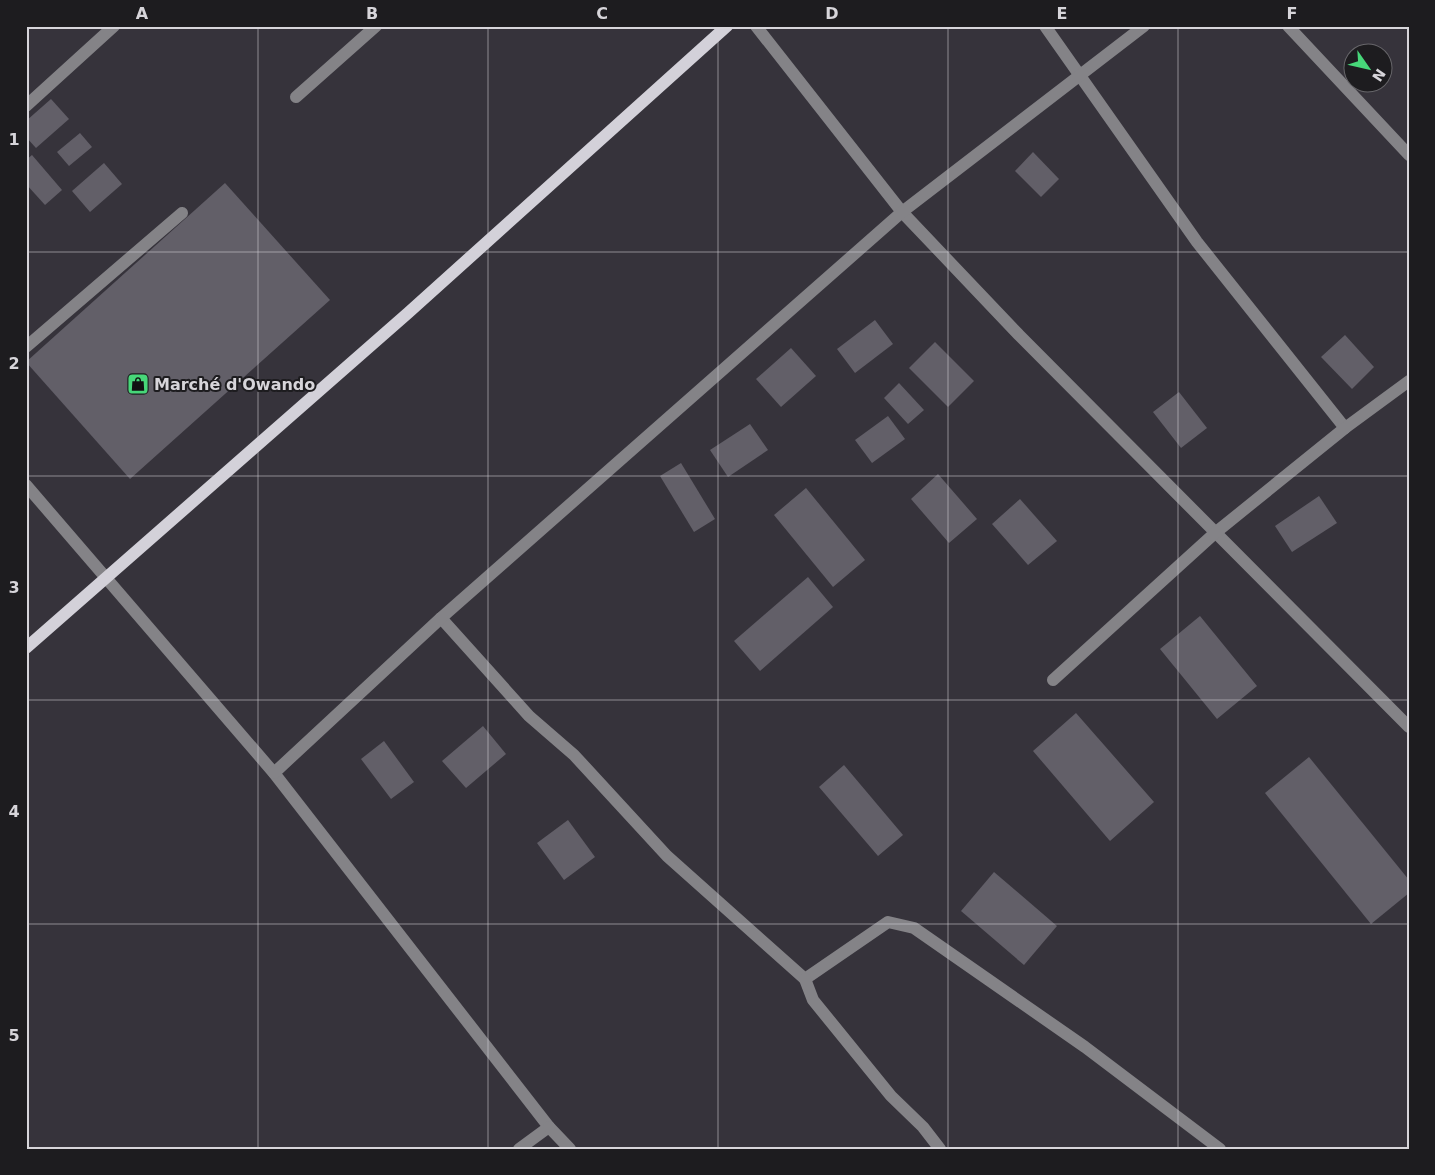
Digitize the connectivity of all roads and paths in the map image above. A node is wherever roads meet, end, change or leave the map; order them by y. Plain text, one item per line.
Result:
1 (114, 26) edge
2 (376, 26) edge
3 (727, 26) edge
4 (756, 26) edge
5 (1045, 26) edge
6 (1144, 26) edge
7 (1288, 26) edge
8 (1079, 77) junction
9 (296, 97) dead end
10 (26, 106) edge
11 (1409, 156) edge
12 (902, 212) junction
13 (182, 213) dead end
14 (26, 347) edge
15 (1409, 380) edge
16 (1345, 428) junction
17 (26, 485) edge
18 (1215, 533) junction
19 (105, 579) junction
20 (441, 618) junction
21 (26, 648) edge
22 (1053, 680) dead end
23 (1409, 727) edge
24 (274, 774) junction
25 (805, 979) junction
26 (549, 1127) junction
27 (519, 1149) edge
28 (570, 1149) edge
29 (940, 1149) edge
30 (1220, 1149) edge

1 - 10 street
2 - 9 street
3 - 19 main road
4 - 12 street
5 - 8 street
6 - 8 street
7 - 11 street
8 - 12 street
8 - 16 street
12 - 18 street
12 - 20 street
13 - 14 street
15 - 16 street
16 - 18 street
17 - 19 street
18 - 22 street
18 - 23 street
19 - 21 main road
19 - 24 street
20 - 24 street
20 - 25 street
24 - 26 street
25 - 29 street
25 - 30 street
26 - 27 street
26 - 28 street

